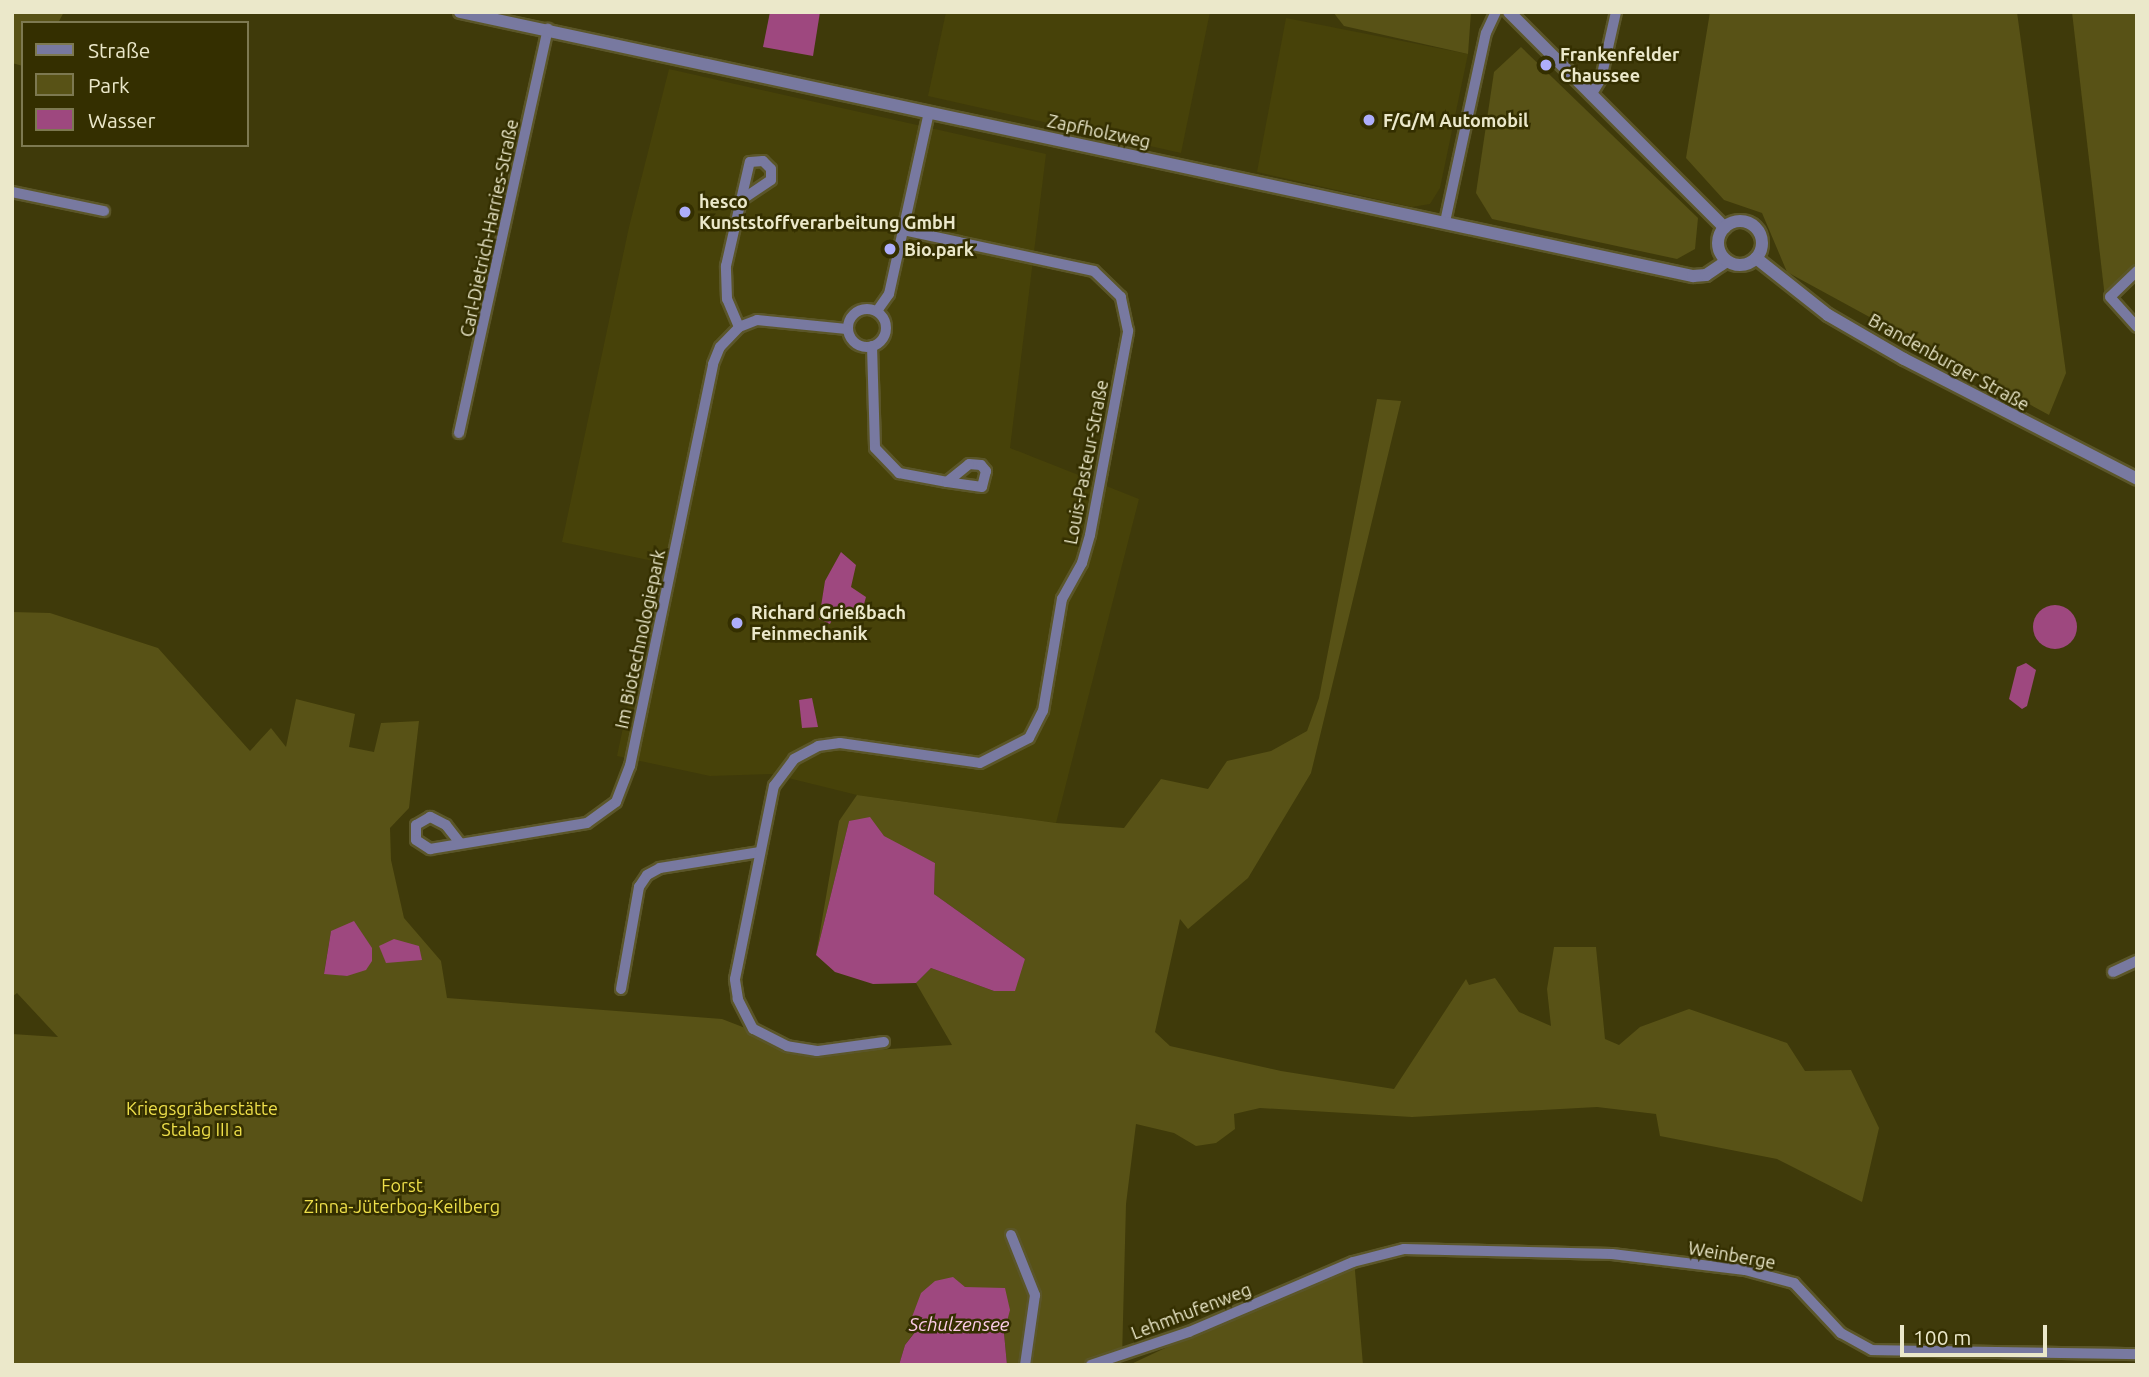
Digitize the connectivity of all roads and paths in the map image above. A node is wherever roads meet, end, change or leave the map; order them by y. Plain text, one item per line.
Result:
1 (460, 12) edge
2 (1496, 12) edge
3 (1509, 12) edge
4 (1616, 12) edge
5 (548, 29) junction
6 (1591, 95) junction
7 (929, 112) junction
8 (12, 192) edge
9 (741, 200) junction
10 (104, 211) dead end
11 (1445, 222) junction
12 (1724, 228) junction
13 (903, 230) junction
14 (1756, 258) junction
15 (1727, 261) junction
16 (2137, 271) edge
17 (877, 311) junction
18 (739, 327) junction
19 (2137, 327) edge
20 (847, 329) junction
21 (872, 346) junction
22 (459, 433) dead end
23 (2137, 479) edge
24 (947, 482) dead end
25 (460, 843) dead end
26 (760, 852) junction
27 (2137, 961) edge
28 (2113, 971) dead end
29 (621, 989) dead end
30 (884, 1042) dead end
31 (1011, 1235) dead end
32 (1302, 1285) joint
33 (2137, 1354) edge
34 (1025, 1365) edge
35 (1091, 1365) edge

1 - 5 street, Zapfholzweg
2 - 11 street
3 - 6 street
4 - 6 street
5 - 7 street, Zapfholzweg
5 - 22 street, Carl-Dietrich-Harries-Straße
6 - 12 street
7 - 11 street, Zapfholzweg
7 - 13 street
8 - 10 street
9 - 9 street
9 - 18 street
11 - 15 street, Zapfholzweg
12 - 14 street
12 - 15 street
13 - 17 street
13 - 26 street, Louis-Pasteur-Straße
14 - 15 street
14 - 23 street, Brandenburger Straße
16 - 19 street
17 - 20 street
17 - 21 street
18 - 20 street
18 - 25 street, Im Biotechnologiepark
20 - 21 street
21 - 24 street
26 - 29 street
26 - 30 street, Louis-Pasteur-Straße
27 - 28 street
31 - 34 street
32 - 33 street, Weinberge
32 - 35 street, Lehmhufenweg

